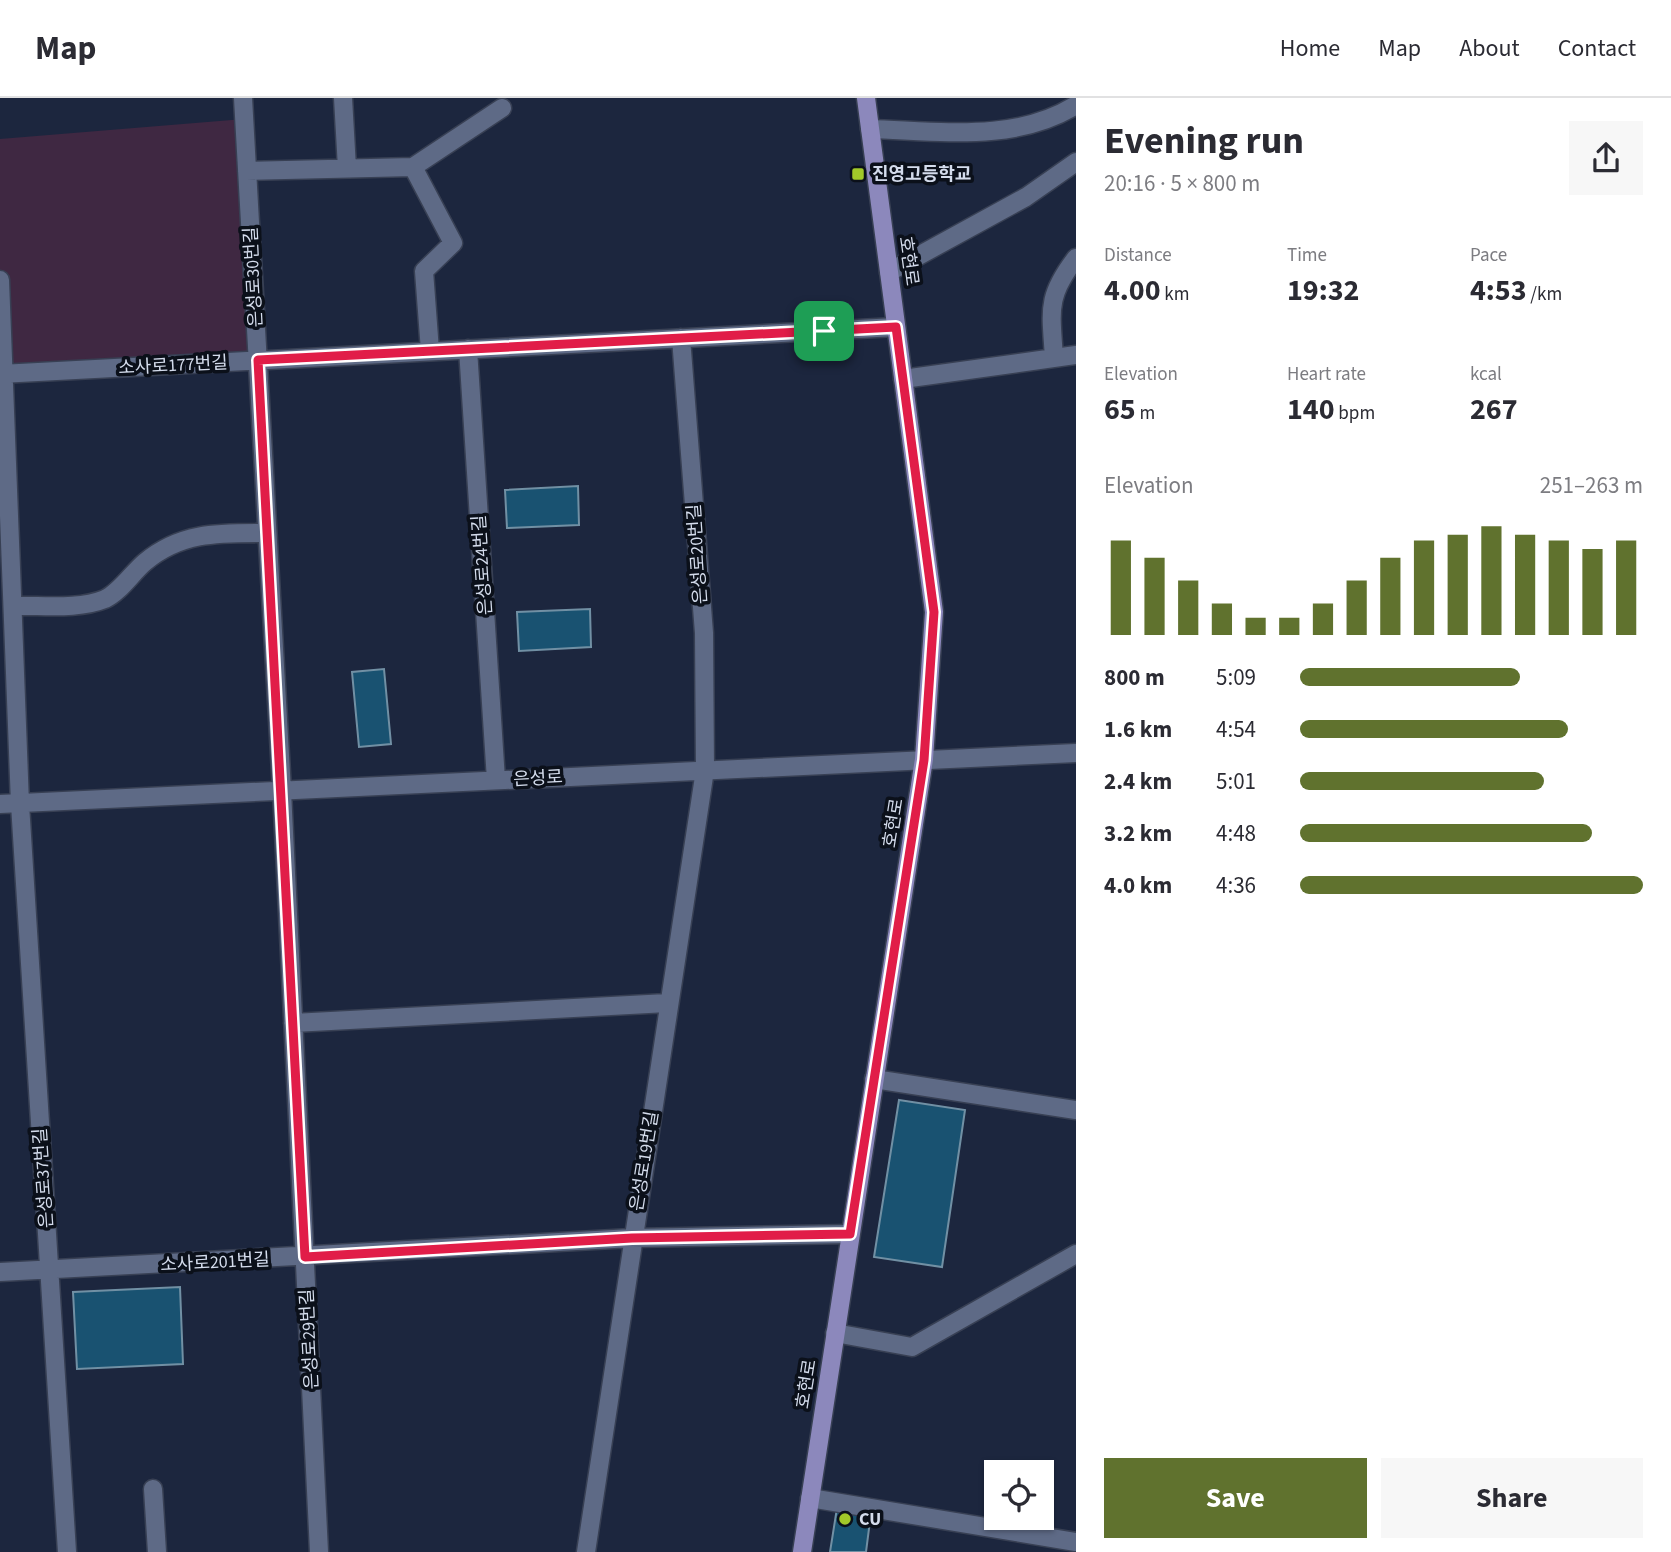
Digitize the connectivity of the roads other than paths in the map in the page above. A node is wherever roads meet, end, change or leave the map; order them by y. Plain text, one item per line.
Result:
1 (243, 98) edge
2 (343, 98) edge
3 (866, 98) edge
4 (1076, 106) edge
5 (502, 108) dead end
6 (870, 129) junction
7 (1076, 162) edge
8 (413, 167) junction
9 (347, 168) junction
10 (247, 171) junction
11 (1076, 258) edge
12 (889, 272) junction
13 (0, 280) edge
14 (896, 327) junction
15 (681, 338) junction
16 (468, 349) junction
17 (430, 351) junction
18 (1076, 355) edge
19 (1054, 358) junction
20 (258, 360) junction
21 (2, 373) edge
22 (903, 379) junction
23 (268, 533) junction
24 (13, 606) junction
25 (1076, 753) edge
26 (924, 760) junction
27 (705, 770) junction
28 (496, 780) junction
29 (282, 791) junction
30 (0, 804) edge
31 (20, 804) junction
32 (667, 1003) junction
33 (293, 1023) junction
34 (874, 1079) junction
35 (1076, 1110) edge
36 (850, 1234) junction
37 (632, 1238) junction
38 (1076, 1254) edge
39 (305, 1257) junction
40 (49, 1271) junction
41 (0, 1272) edge
42 (835, 1333) junction
43 (153, 1489) dead end
44 (810, 1498) junction
45 (1076, 1542) edge
46 (67, 1552) edge
47 (157, 1552) edge
48 (319, 1552) edge
49 (586, 1552) edge
50 (802, 1552) edge

1 - 10 street, 은성로30번길
2 - 9 street
3 - 6 main road, 호현로
4 - 6 street
5 - 8 street
6 - 12 main road, 호현로
7 - 12 street
8 - 9 street
8 - 17 street
9 - 10 street
10 - 20 street, 은성로30번길
11 - 19 street
12 - 14 main road, 호현로
13 - 21 street, 은성로37번길
14 - 15 street, 소사로177번길
14 - 22 main road, 호현로
15 - 16 street, 소사로177번길
15 - 27 street, 은성로20번길
16 - 17 street, 소사로177번길
16 - 28 street, 은성로24번길
17 - 20 street, 소사로177번길
18 - 19 street
19 - 22 street
20 - 21 street, 소사로177번길
20 - 23 street, 은성로30번길
21 - 24 street, 은성로37번길
22 - 26 main road, 호현로
23 - 24 street
23 - 29 street, 은성로30번길
24 - 31 street, 은성로37번길
25 - 26 street, 은성로
26 - 27 street, 은성로
26 - 34 main road, 호현로
27 - 28 street, 은성로
27 - 32 street, 은성로19번길
28 - 29 street, 은성로
29 - 31 street, 은성로
29 - 33 street, 은성로29번길
30 - 31 street, 은성로
31 - 40 street, 은성로37번길
32 - 33 street
32 - 37 street, 은성로19번길
33 - 39 street, 은성로29번길
34 - 35 street
34 - 36 main road, 호현로
36 - 37 street, 소사로201번길
36 - 42 main road, 호현로
37 - 39 street, 소사로201번길
37 - 49 street, 은성로19번길
38 - 42 street
39 - 40 street, 소사로201번길
39 - 48 street, 은성로29번길
40 - 41 street, 소사로201번길
40 - 46 street, 은성로37번길
42 - 44 main road, 호현로
43 - 47 street
44 - 45 street
44 - 50 main road, 호현로

